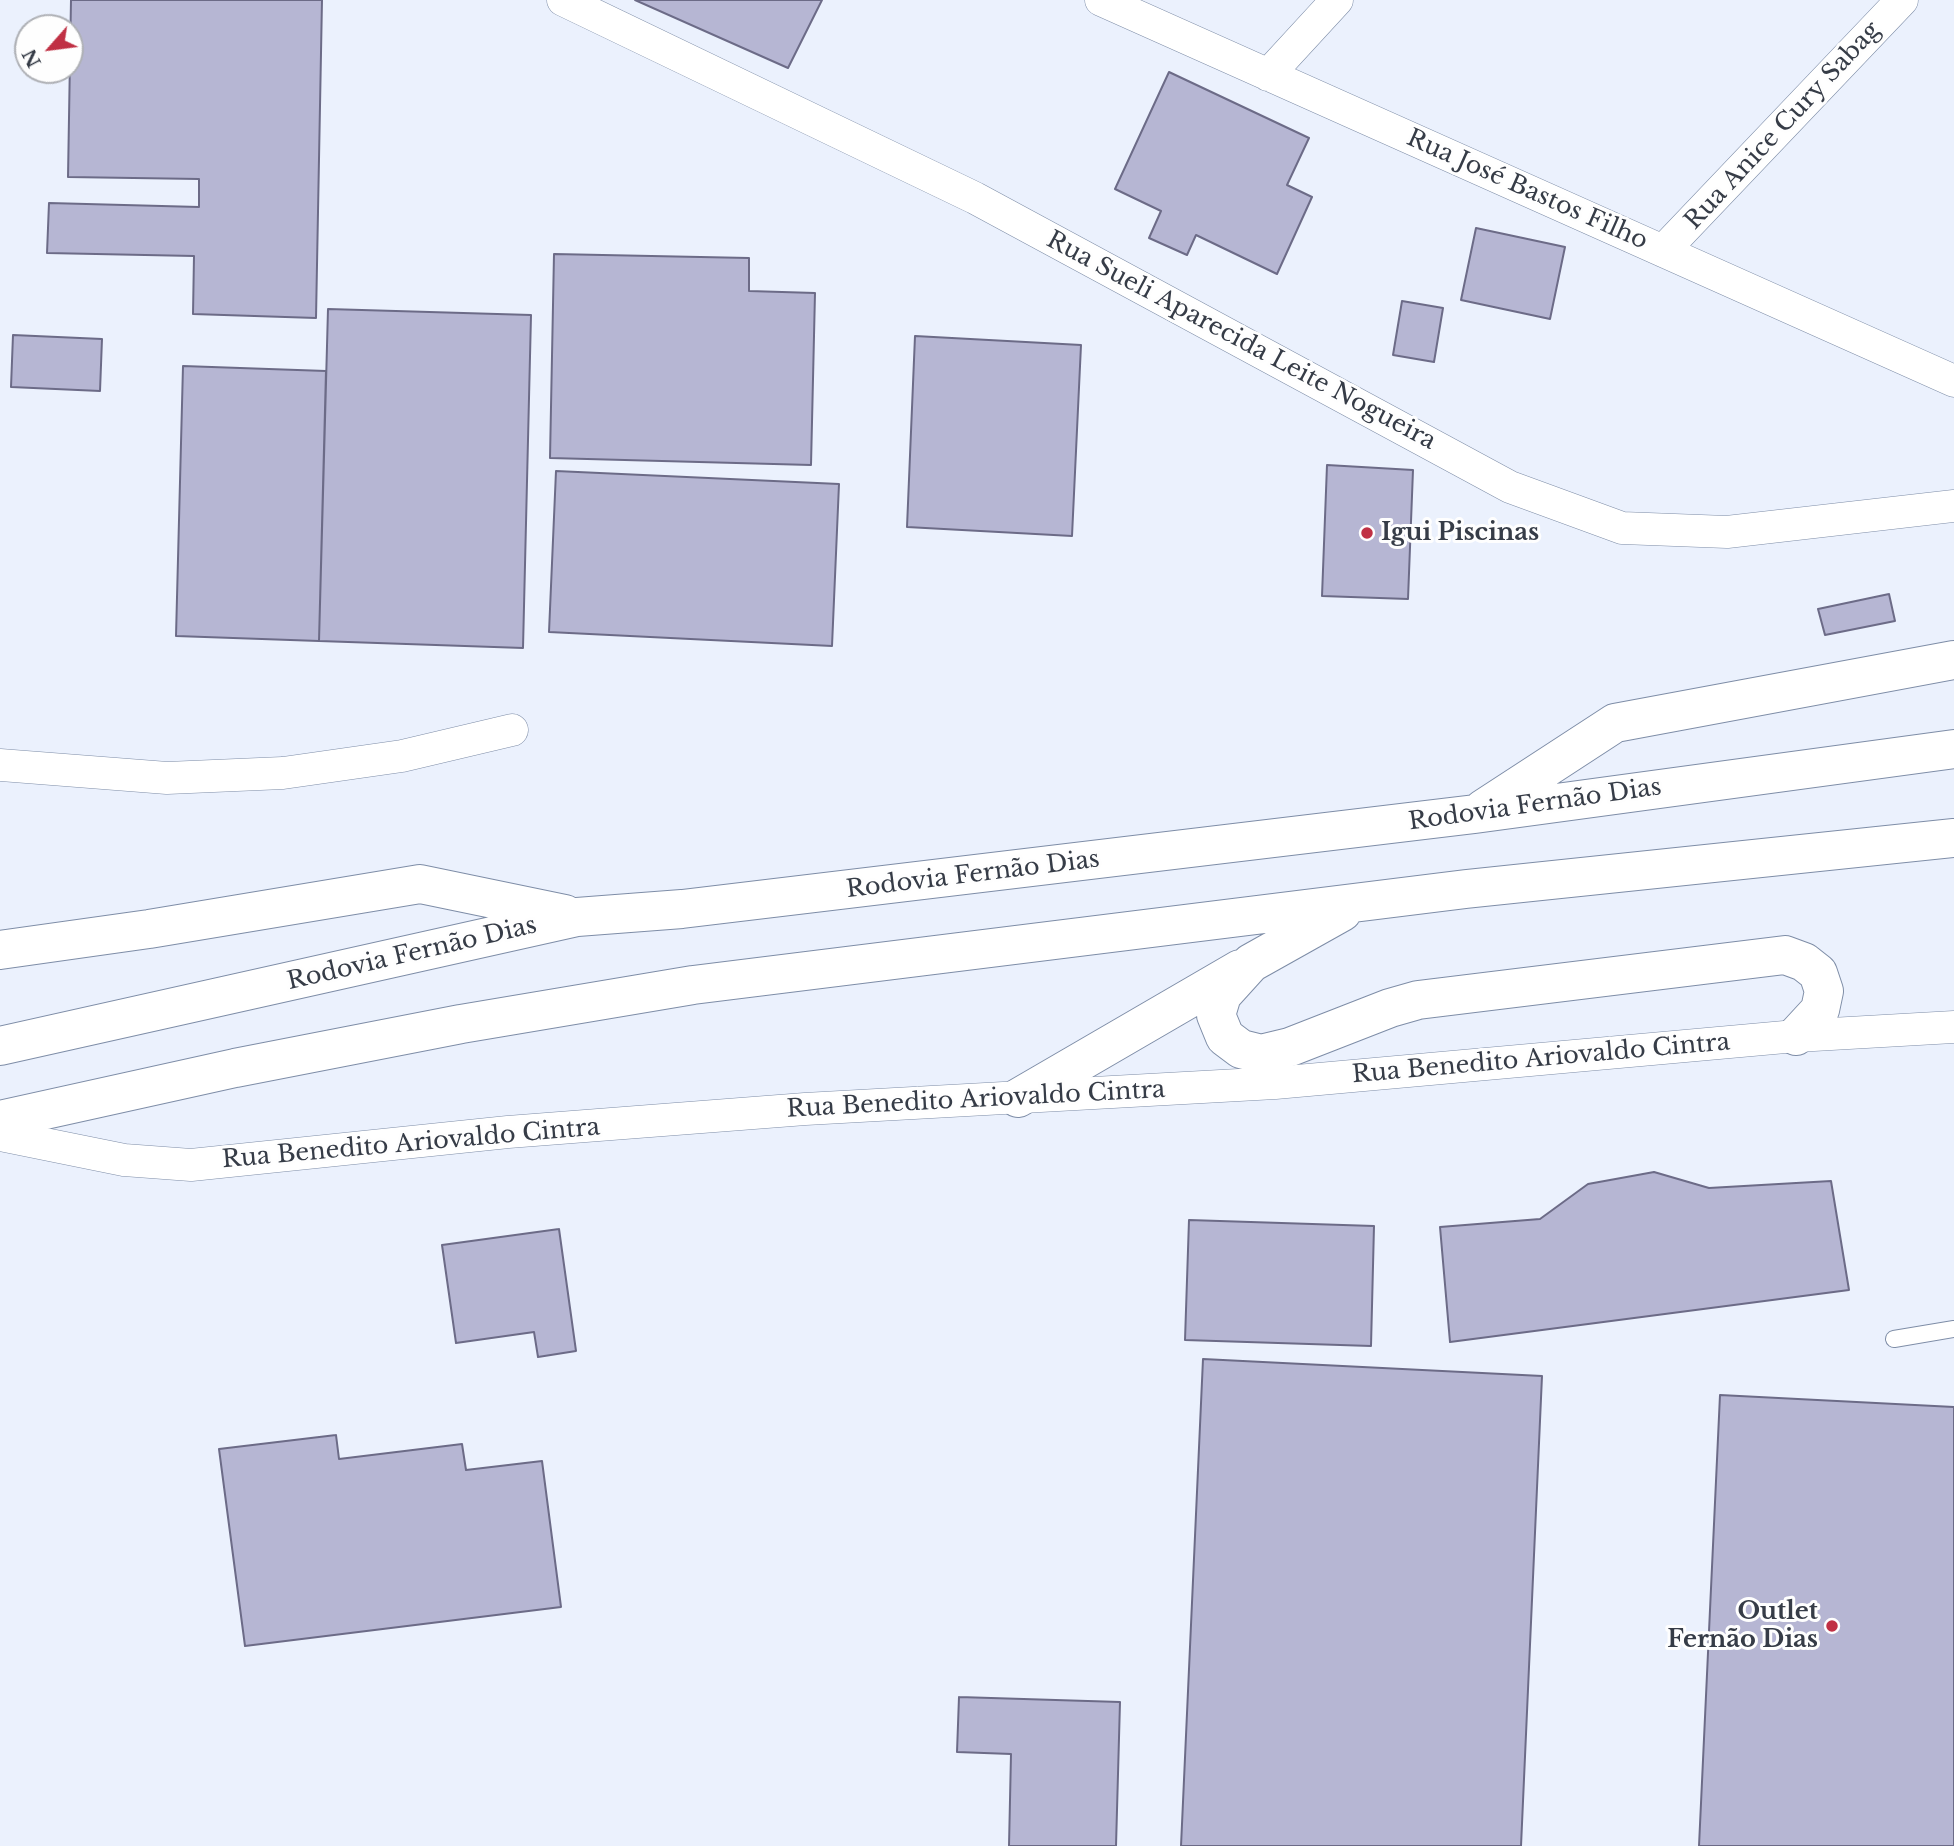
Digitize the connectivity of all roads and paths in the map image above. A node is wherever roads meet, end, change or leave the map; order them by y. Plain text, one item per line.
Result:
1 (563, 0) edge
2 (1101, 0) edge
3 (1337, 0) edge
4 (1902, 0) edge
5 (1268, 75) junction
6 (1663, 251) junction
7 (1954, 381) edge
8 (1954, 506) edge
9 (1954, 660) edge
10 (512, 730) dead end
11 (1954, 749) edge
12 (0, 765) edge
13 (1475, 814) junction
14 (1954, 838) edge
15 (1358, 903) junction
16 (577, 917) junction
17 (0, 950) edge
18 (1251, 963) junction
19 (1954, 1027) edge
20 (1796, 1037) junction
21 (0, 1046) edge
22 (1017, 1098) junction
23 (0, 1120) edge
24 (0, 1135) edge
25 (1954, 1329) edge
26 (1894, 1339) dead end

1 - 8 street, Rua Sueli Aparecida Leite Nogueira
2 - 5 street, Rua José Bastos Filho
3 - 5 street
4 - 6 street, Rua Anice Cury Sabag
5 - 6 street, Rua José Bastos Filho
6 - 7 street, Rua José Bastos Filho
9 - 13 highway
10 - 12 street
11 - 13 highway, Rodovia Fernão Dias
13 - 16 highway, Rodovia Fernão Dias
14 - 15 highway
15 - 18 highway
15 - 23 highway
16 - 17 highway
16 - 21 highway, Rodovia Fernão Dias
18 - 20 highway
18 - 22 highway
19 - 20 street, Rua Benedito Ariovaldo Cintra
20 - 22 street, Rua Benedito Ariovaldo Cintra
22 - 24 street, Rua Benedito Ariovaldo Cintra
25 - 26 lane

